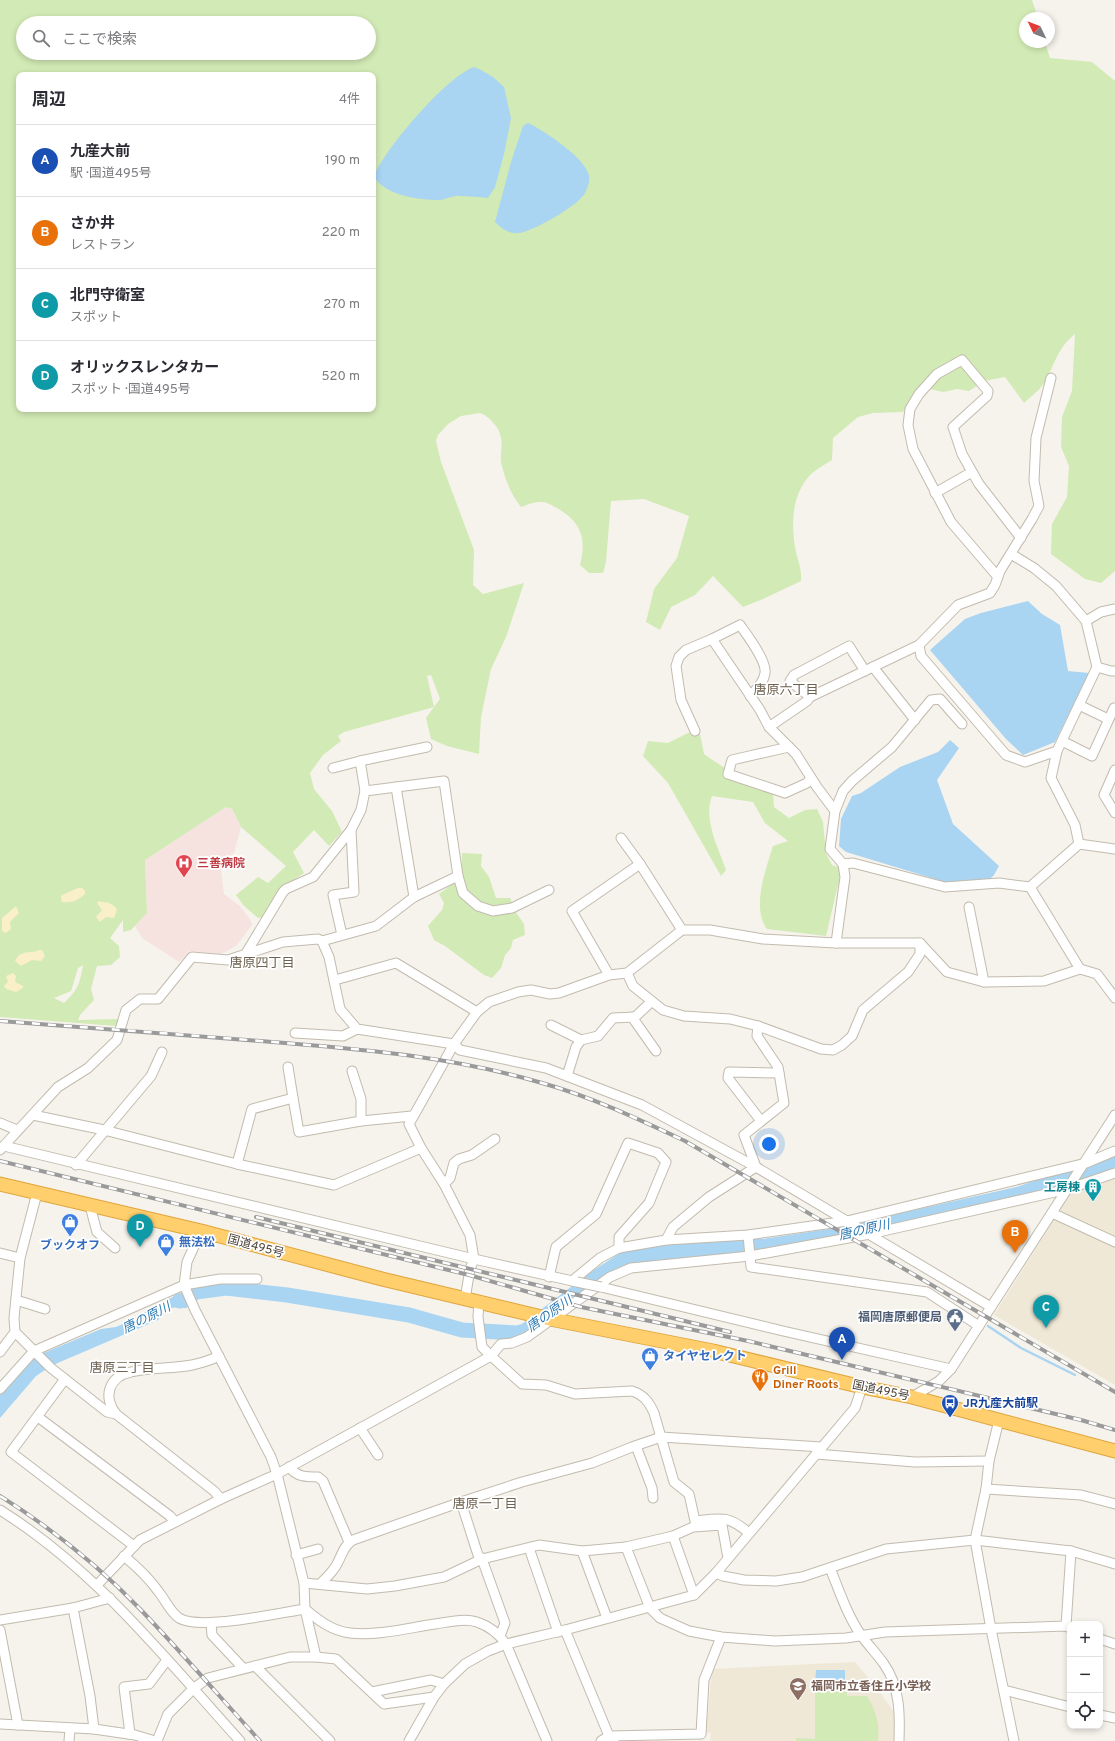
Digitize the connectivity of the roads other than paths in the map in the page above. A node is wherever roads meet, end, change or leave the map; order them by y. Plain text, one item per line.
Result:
1 (1051, 378) dead end
2 (972, 472) junction
3 (935, 493) junction
4 (1021, 538) junction
5 (1011, 554) junction
6 (998, 577) junction
7 (1115, 609) edge
8 (1086, 621) junction
9 (712, 639) junction
10 (919, 645) junction
11 (1097, 666) junction
12 (869, 669) junction
13 (1115, 671) edge
14 (750, 696) junction
15 (810, 697) junction
16 (1080, 706) junction
17 (1114, 708) edge
18 (1106, 718) dead end
19 (916, 720) junction
20 (962, 724) dead end
21 (769, 727) junction
22 (695, 731) dead end
23 (1062, 741) junction
24 (427, 747) dead end
25 (789, 747) junction
26 (1057, 751) junction
27 (360, 761) junction
28 (332, 768) dead end
29 (1115, 770) edge
30 (811, 778) junction
31 (396, 787) junction
32 (365, 791) junction
33 (835, 811) junction
34 (1115, 813) edge
35 (351, 830) junction
36 (621, 838) dead end
37 (1079, 844) junction
38 (1115, 849) edge
39 (640, 864) junction
40 (843, 864) junction
41 (458, 876) junction
42 (1030, 887) junction
43 (549, 890) dead end
44 (414, 897) junction
45 (969, 907) dead end
46 (682, 930) junction
47 (342, 935) junction
48 (322, 941) junction
49 (920, 943) junction
50 (836, 944) junction
51 (245, 954) junction
52 (1080, 969) junction
53 (627, 973) junction
54 (609, 975) junction
55 (335, 980) junction
56 (984, 982) junction
57 (1115, 998) edge
58 (651, 1002) junction
59 (477, 1012) junction
60 (632, 1017) junction
61 (551, 1025) dead end
62 (758, 1026) junction
63 (357, 1029) junction
64 (294, 1033) dead end
65 (581, 1040) junction
66 (454, 1044) junction
67 (656, 1051) dead end
68 (162, 1052) dead end
69 (288, 1067) dead end
70 (352, 1071) dead end
71 (779, 1073) junction
72 (566, 1076) junction
73 (293, 1098) junction
74 (33, 1114) junction
75 (1115, 1115) edge
76 (412, 1116) junction
77 (362, 1121) junction
78 (761, 1121) junction
79 (0, 1123) edge
80 (17, 1130) junction
81 (104, 1130) junction
82 (495, 1139) dead end
83 (2, 1148) edge
84 (420, 1148) junction
85 (1115, 1152) edge
86 (237, 1164) junction
87 (76, 1165) junction
88 (1084, 1165) junction
89 (756, 1167) junction
90 (1115, 1173) edge
91 (0, 1184) edge
92 (444, 1184) junction
93 (1070, 1186) junction
94 (37, 1193) junction
95 (90, 1206) junction
96 (1052, 1213) junction
97 (849, 1222) junction
98 (202, 1231) junction
99 (868, 1233) junction
100 (748, 1237) junction
101 (666, 1240) junction
102 (1115, 1242) edge
103 (115, 1248) dead end
104 (619, 1248) junction
105 (0, 1253) edge
106 (750, 1254) junction
107 (20, 1258) junction
108 (474, 1259) junction
109 (549, 1277) junction
110 (257, 1279) dead end
111 (574, 1281) junction
112 (184, 1285) junction
113 (465, 1299) junction
114 (16, 1300) junction
115 (479, 1302) junction
116 (991, 1307) junction
117 (45, 1309) dead end
118 (552, 1319) junction
119 (979, 1326) junction
120 (15, 1332) junction
121 (0, 1352) edge
122 (36, 1353) junction
123 (219, 1356) junction
124 (490, 1356) junction
125 (951, 1369) junction
126 (65, 1379) junction
127 (862, 1387) junction
128 (0, 1389) edge
129 (912, 1397) junction
130 (116, 1414) junction
131 (38, 1417) junction
132 (998, 1420) junction
133 (360, 1428) junction
134 (661, 1437) junction
135 (636, 1446) junction
136 (819, 1450) junction
137 (1115, 1451) edge
138 (378, 1455) dead end
139 (989, 1461) junction
140 (290, 1467) junction
141 (277, 1474) junction
142 (986, 1489) junction
143 (654, 1498) dead end
144 (221, 1499) junction
145 (461, 1502) junction
146 (1115, 1504) edge
147 (1, 1514) edge
148 (175, 1522) junction
149 (749, 1533) junction
150 (673, 1536) junction
151 (975, 1540) junction
152 (349, 1542) junction
153 (134, 1546) junction
154 (626, 1547) junction
155 (529, 1548) junction
156 (318, 1549) dead end
157 (582, 1551) junction
158 (1071, 1551) junction
159 (296, 1555) junction
160 (124, 1556) junction
161 (728, 1558) junction
162 (482, 1559) junction
163 (1115, 1564) edge
164 (830, 1568) junction
165 (716, 1573) junction
166 (304, 1584) junction
167 (320, 1584) junction
168 (97, 1585) junction
169 (694, 1595) junction
170 (110, 1598) junction
171 (72, 1608) junction
172 (650, 1608) junction
173 (305, 1609) junction
174 (607, 1618) junction
175 (0, 1620) edge
176 (1068, 1621) edge
177 (211, 1623) junction
178 (1067, 1627) edge
179 (991, 1629) junction
180 (0, 1630) edge
181 (561, 1631) junction
182 (861, 1635) junction
183 (500, 1636) junction
184 (721, 1637) junction
185 (1103, 1639) edge
186 (506, 1644) junction
187 (1115, 1644) edge
188 (316, 1657) junction
189 (167, 1660) junction
190 (255, 1666) junction
191 (243, 1668) junction
192 (444, 1684) junction
193 (193, 1689) junction
194 (1004, 1690) junction
195 (372, 1692) junction
196 (434, 1697) junction
197 (1067, 1706) edge
198 (1103, 1716) edge
199 (1115, 1718) edge
200 (0, 1724) edge
201 (18, 1724) junction
202 (70, 1729) junction
203 (94, 1729) junction
204 (130, 1734) junction
205 (543, 1739) edge
206 (609, 1739) edge
207 (69, 1741) edge
208 (156, 1741) edge
209 (240, 1741) edge
210 (330, 1741) edge
211 (409, 1741) edge
212 (899, 1741) edge
213 (1014, 1741) edge

1 - 4 street
2 - 3 street
2 - 3 street
2 - 4 street
3 - 6 street
4 - 5 street
5 - 6 street
5 - 8 street
6 - 10 street
7 - 8 street
8 - 11 street
9 - 14 street
9 - 14 street
9 - 22 street
10 - 12 street
10 - 26 street
11 - 13 street
11 - 16 street
12 - 15 street
12 - 15 street
12 - 19 street
14 - 21 street
15 - 21 street
16 - 18 street
16 - 23 street
17 - 23 street
19 - 20 street
19 - 33 street
21 - 25 street
23 - 26 street
24 - 27 street
25 - 30 street
25 - 30 street
26 - 37 street
27 - 28 street
27 - 32 street
29 - 34 street
30 - 33 street
31 - 32 street
31 - 41 street
31 - 44 street
32 - 35 street
33 - 40 street
35 - 47 street
35 - 51 street
36 - 39 street
37 - 38 street
37 - 42 street
39 - 46 street
39 - 54 street
40 - 42 street
40 - 50 street
41 - 43 street
41 - 44 street
42 - 52 street
44 - 47 street
45 - 56 street
46 - 50 street
46 - 53 street
47 - 48 street
48 - 51 street
48 - 55 street
49 - 50 street
49 - 56 street
49 - 62 street
51 - 74 street
52 - 56 street
52 - 57 street
53 - 54 street
53 - 58 street
54 - 59 street
55 - 59 street
55 - 63 street
58 - 60 street
58 - 62 street
59 - 66 street
60 - 65 street
60 - 67 street
61 - 65 street
62 - 71 street
63 - 64 street
63 - 66 street
65 - 72 street
66 - 72 street
66 - 76 street
68 - 81 street
69 - 73 street
70 - 77 street
71 - 78 street
71 - 78 street
72 - 89 street
73 - 77 street
73 - 86 street
74 - 80 street
74 - 81 street
75 - 88 street
76 - 77 street
76 - 84 street
78 - 89 street
79 - 80 street
80 - 83 street
81 - 86 street
81 - 87 street
82 - 92 street
83 - 87 street
84 - 86 street
84 - 92 street
85 - 88 street
87 - 108 street
88 - 93 street
88 - 97 street
89 - 97 street
89 - 101 street
90 - 93 street
91 - 94 highway, 国道495号
92 - 108 street
93 - 96 street
93 - 99 street
94 - 95 highway, 国道495号
94 - 107 street
95 - 98 highway, 国道495号
95 - 103 street
96 - 102 street
96 - 116 street
97 - 99 street
97 - 100 street
98 - 112 street
98 - 113 highway, 国道495号
99 - 106 street
99 - 116 street
100 - 101 street
100 - 106 street
101 - 104 street
104 - 109 street
104 - 111 street
105 - 107 street
106 - 118 street
106 - 119 street
107 - 114 street
108 - 109 street
108 - 113 street
109 - 111 street
110 - 112 street
111 - 125 street, bridge
112 - 122 street
112 - 123 street
113 - 115 highway, 国道495号
114 - 117 street
114 - 120 street
115 - 118 highway, 国道495号
115 - 124 street
116 - 119 street
118 - 124 street
118 - 127 highway, 国道495号
119 - 125 street
120 - 121 street
120 - 122 street
122 - 126 street
122 - 128 street
123 - 130 street
123 - 141 street
124 - 133 street
124 - 134 street
125 - 129 street
126 - 130 street
126 - 131 street
127 - 129 highway, 国道495号
127 - 136 street
129 - 132 highway, 国道495号
130 - 144 street
131 - 148 street
131 - 153 street
132 - 137 highway, 国道495号
132 - 139 street
133 - 138 street
133 - 140 street
134 - 135 street
134 - 136 street
134 - 149 street
135 - 143 street
135 - 145 street
136 - 139 street
136 - 149 street
139 - 142 street
140 - 141 street
140 - 152 street
141 - 144 street
141 - 159 street
142 - 146 street
142 - 151 street
144 - 148 street
145 - 152 street
145 - 162 street
147 - 168 street
148 - 153 street
149 - 161 street
150 - 154 street
150 - 161 street
150 - 169 street
151 - 158 street
151 - 164 street
151 - 179 street
152 - 167 street
153 - 160 street
154 - 157 street
154 - 172 street
155 - 157 street
155 - 162 street
155 - 181 street
156 - 159 street
157 - 174 street
158 - 163 street
158 - 176 street
159 - 166 street
160 - 168 street
160 - 177 street
161 - 165 street
162 - 167 street
162 - 183 street
164 - 165 street
164 - 182 street
165 - 169 street
166 - 167 street
166 - 173 street
168 - 170 street
169 - 172 street
170 - 171 street
170 - 189 street
171 - 175 street
171 - 203 street
172 - 174 street
172 - 184 street
173 - 177 street
173 - 183 street
173 - 188 street
174 - 181 street
177 - 191 street
178 - 179 street
179 - 182 street
179 - 194 street
180 - 201 street
181 - 186 street
181 - 206 street
182 - 184 street
182 - 212 street
183 - 186 street
184 - 206 street
185 - 187 street
186 - 192 street
186 - 205 street
188 - 190 street
188 - 195 street
189 - 193 street
189 - 204 street
190 - 191 street
190 - 210 street
191 - 193 street
192 - 195 street
192 - 196 street
193 - 208 street
193 - 209 street
194 - 197 street
194 - 213 street
195 - 196 street
196 - 211 street
198 - 199 street
200 - 201 street
201 - 202 street
202 - 203 street
202 - 207 street
203 - 204 street
204 - 208 street

